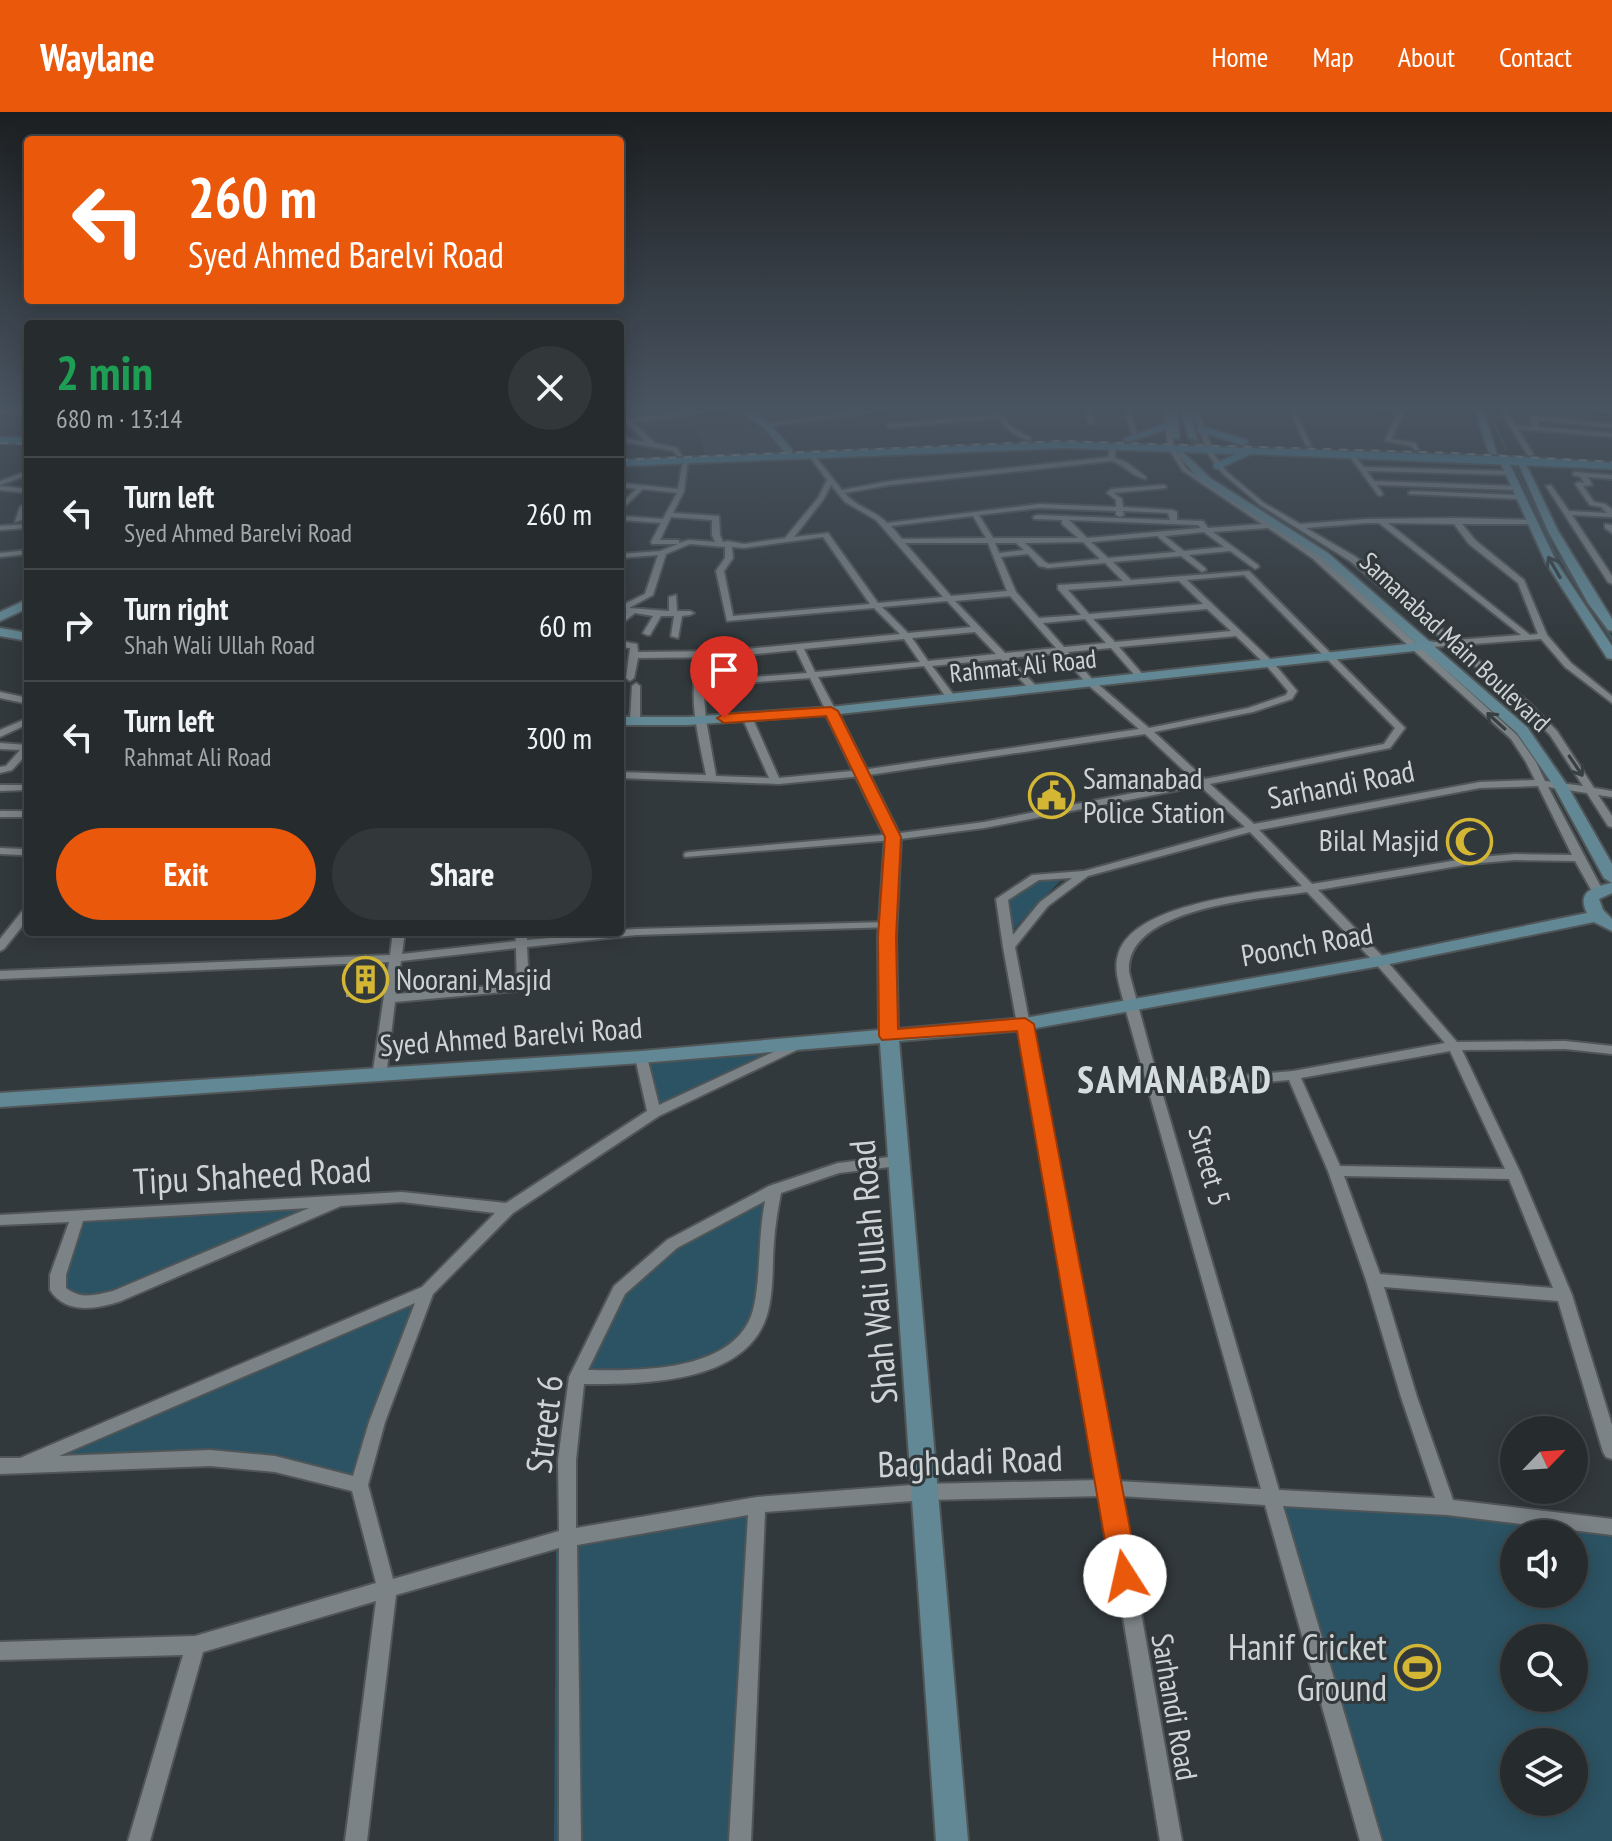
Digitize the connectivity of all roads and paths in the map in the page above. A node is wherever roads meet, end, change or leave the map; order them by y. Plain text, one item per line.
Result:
1 (638, 490) edge
2 (668, 490) edge
3 (826, 490) edge
4 (838, 490) edge
5 (853, 490) edge
6 (1118, 490) edge
7 (1212, 490) edge
8 (1223, 490) edge
9 (1232, 490) edge
10 (1243, 490) edge
11 (1377, 490) edge
12 (1480, 490) edge
13 (1534, 490) edge
14 (1551, 490) edge
15 (1582, 490) edge
16 (681, 491) joint
17 (840, 492) junction
18 (1517, 492) junction
19 (1411, 493) dead end
20 (1380, 494) dead end
21 (624, 505) edge
22 (24, 506) edge
23 (1119, 509) junction
24 (1566, 513) junction
25 (975, 514) junction
26 (1612, 514) edge
27 (1037, 517) dead end
28 (624, 518) edge
29 (667, 518) junction
30 (1067, 518) junction
31 (18, 520) dead end
32 (1121, 520) junction
33 (1455, 520) junction
34 (1381, 521) junction
35 (1174, 522) junction
36 (1532, 522) junction
37 (885, 525) junction
38 (24, 526) edge
39 (1269, 526) junction
40 (1298, 526) junction
41 (0, 528) edge
42 (1206, 530) junction
43 (1159, 534) junction
44 (789, 538) junction
45 (1085, 540) junction
46 (899, 541) junction
47 (991, 541) junction
48 (1019, 541) junction
49 (724, 543) junction
50 (1295, 543) junction
51 (682, 544) junction
52 (1320, 546) junction
53 (1232, 549) junction
54 (24, 552) edge
55 (663, 552) junction
56 (1030, 552) junction
57 (1183, 554) junction
58 (0, 555) edge
59 (997, 555) junction
60 (624, 556) edge
61 (1597, 560) junction
62 (1107, 561) junction
63 (1612, 561) edge
64 (1255, 567) dead end
65 (1202, 570) dead end
66 (1180, 578) junction
67 (1129, 582) junction
68 (1612, 582) edge
69 (1012, 593) junction
70 (1570, 595) junction
71 (1590, 596) junction
72 (673, 597) dead end
73 (949, 599) junction
74 (24, 605) edge
75 (876, 606) junction
76 (1209, 606) junction
77 (624, 608) edge
78 (624, 610) edge
79 (633, 611) junction
80 (690, 613) dead end
81 (658, 614) junction
82 (675, 614) junction
83 (1088, 616) junction
84 (0, 617) edge
85 (624, 619) edge
86 (1037, 621) junction
87 (1612, 627) edge
88 (978, 629) junction
89 (0, 632) edge
90 (647, 633) dead end
91 (1237, 633) junction
92 (24, 636) edge
93 (675, 636) dead end
94 (906, 636) junction
95 (1543, 636) junction
96 (1528, 637) junction
97 (1452, 643) junction
98 (1112, 644) junction
99 (624, 645) edge
100 (798, 646) junction
101 (1428, 646) junction
102 (1061, 649) junction
103 (634, 655) junction
104 (1002, 655) junction
105 (1329, 655) junction
106 (1612, 655) edge
107 (1268, 662) junction
108 (926, 663) junction
109 (814, 675) junction
110 (1141, 677) junction
111 (1090, 682) junction
112 (1034, 689) junction
113 (0, 695) edge
114 (951, 698) junction
115 (24, 700) edge
116 (1612, 700) edge
117 (831, 711) junction
118 (747, 717) junction
119 (701, 720) junction
120 (624, 721) edge
121 (635, 721) junction
122 (24, 723) edge
123 (1147, 731) junction
124 (0, 734) edge
125 (0, 746) edge
126 (24, 748) edge
127 (24, 751) edge
128 (0, 770) edge
129 (862, 773) junction
130 (624, 775) edge
131 (711, 777) junction
132 (775, 780) junction
133 (1203, 783) junction
134 (1542, 783) junction
135 (1566, 785) junction
136 (0, 788) edge
137 (24, 788) edge
138 (1592, 790) junction
139 (1612, 794) edge
140 (0, 814) edge
141 (24, 814) edge
142 (1612, 824) edge
143 (1252, 828) junction
144 (893, 837) junction
145 (0, 851) edge
146 (22, 852) dead end
147 (689, 855) dead end
148 (1612, 856) edge
149 (1579, 858) junction
150 (1084, 874) junction
151 (1612, 878) edge
152 (1307, 886) junction
153 (1604, 890) edge
154 (24, 916) edge
155 (1605, 921) edge
156 (888, 925) junction
157 (624, 933) edge
158 (398, 936) edge
159 (559, 936) edge
160 (521, 938) edge
161 (0, 947) edge
162 (1009, 947) junction
163 (395, 958) junction
164 (1380, 961) junction
165 (0, 975) edge
166 (389, 999) junction
167 (1130, 1004) junction
168 (1025, 1024) junction
169 (889, 1036) junction
170 (803, 1042) junction
171 (1454, 1046) junction
172 (1612, 1050) edge
173 (641, 1057) junction
174 (1293, 1075) junction
175 (379, 1077) junction
176 (1154, 1088) junction
177 (0, 1100) edge
178 (654, 1113) junction
179 (898, 1161) junction
180 (1335, 1171) junction
181 (1514, 1174) junction
182 (774, 1190) junction
183 (343, 1200) junction
184 (508, 1209) junction
185 (78, 1215) junction
186 (0, 1220) edge
187 (1374, 1280) junction
188 (427, 1291) junction
189 (1564, 1295) junction
190 (577, 1377) junction
191 (1612, 1452) edge
192 (8, 1466) edge
193 (359, 1485) junction
194 (1110, 1488) junction
195 (925, 1492) junction
196 (1274, 1496) junction
197 (757, 1505) junction
198 (1447, 1507) junction
199 (1612, 1527) edge
200 (569, 1537) junction
201 (387, 1590) junction
202 (195, 1645) junction
203 (0, 1651) edge
204 (139, 1841) edge
205 (356, 1841) edge
206 (570, 1841) edge
207 (740, 1841) edge
208 (952, 1841) edge
209 (1171, 1841) edge
210 (1371, 1841) edge

1 - 21 street
2 - 16 street
3 - 44 street
4 - 17 street
5 - 17 street
6 - 23 street
7 - 39 street
8 - 52 main road, Samanabad Main Boulevard
9 - 52 main road, Samanabad Main Boulevard
10 - 40 street
11 - 20 street
12 - 18 street
13 - 71 main road
14 - 24 street
15 - 26 street
16 - 29 street
17 - 37 street
18 - 19 street
18 - 36 main road
22 - 31 street
23 - 25 street
23 - 32 street
23 - 35 street
24 - 26 street
24 - 61 street
25 - 37 street
25 - 47 street
27 - 30 street
28 - 29 street
29 - 49 street
29 - 51 street
30 - 32 street
30 - 45 street
32 - 35 street
33 - 34 street
33 - 36 street
33 - 95 street
34 - 40 street
34 - 96 street
35 - 42 street
70 -> 36 main road
37 - 46 street
38 - 41 street
39 - 42 street
39 - 50 street
40 - 52 street
42 - 43 street
42 - 53 street
43 - 45 street
43 - 57 street
44 - 49 street
44 - 75 street
45 - 48 street
45 - 62 street
46 - 47 street
46 - 73 street
47 - 48 street
47 - 59 street
48 - 56 street
49 - 51 street
49 - 75 street
50 - 52 main road
50 - 101 street
51 - 55 street
52 - 97 street
52 - 101 main road, Samanabad Main Boulevard
53 - 57 street
53 - 64 street
54 - 58 street
55 - 60 street
55 - 77 street
56 - 59 street
56 - 62 street
57 - 62 street
57 - 65 street
59 - 69 street
61 - 63 street
61 - 68 street
62 - 67 street
66 - 67 street
66 - 76 street
66 - 105 street
67 - 83 street
69 - 73 street
69 - 86 street
70 - 71 main road
70 - 106 main road
71 - 87 main road
72 - 82 street
73 - 75 street
73 - 88 street
74 - 84 main road
75 - 94 street
76 - 83 street
76 - 91 street
78 - 79 street
79 - 81 street
79 - 85 street
80 - 82 street
81 - 82 street
81 - 90 street
82 - 93 street
83 - 86 street
83 - 98 street
86 - 102 street
88 - 94 street
88 - 104 street
89 - 92 main road
91 - 98 street
91 - 107 street
94 - 100 street
94 - 108 street
95 - 96 street
95 - 116 street
96 - 97 street
97 - 101 street
97 -> 138 street
98 - 102 street
98 - 110 street
99 - 103 street
100 - 103 street
100 - 109 street
101 - 105 main road, Rahmat Ali Road
134 -> 101 street
101 - 135 main road, Samanabad Main Boulevard
102 - 104 street
102 - 111 street
103 - 121 street
104 - 108 street
104 - 112 street
105 - 107 main road, Rahmat Ali Road
105 - 133 street
107 - 110 main road, Rahmat Ali Road
107 - 123 street
108 - 109 street
108 - 114 street
109 - 117 street
109 - 119 street
110 - 111 main road, Rahmat Ali Road
111 - 112 main road, Rahmat Ali Road
111 - 123 street
112 - 114 main road, Rahmat Ali Road
113 - 115 street
114 - 117 main road, Rahmat Ali Road
117 - 118 main road, Rahmat Ali Road
117 - 129 main road, Shah Wali Ullah Road
118 - 119 main road, Rahmat Ali Road
118 - 132 street
119 - 121 main road, Rahmat Ali Road
119 - 131 street
120 - 121 main road, Rahmat Ali Road
122 - 124 street
123 - 129 street
123 - 133 street
125 - 126 street
127 - 128 street
129 - 132 street
129 - 144 main road, Shah Wali Ullah Road
130 - 131 street
131 - 132 street
133 - 143 street
133 - 144 street
134 - 135 street, Sarhandi Road
134 - 143 street, Sarhandi Road
134 - 149 street
135 - 138 street, Sarhandi Road
135 - 148 main road, Samanabad Main Boulevard
135 - 151 main road, Samanabad Main Boulevard
136 - 137 street
138 - 139 street, Sarhandi Road
138 - 142 street
140 - 141 street
143 - 150 street, Sarhandi Road
143 - 152 street
144 - 147 street
144 - 156 main road, Shah Wali Ullah Road
145 - 146 street
149 - 152 street, Street 5
149 - 153 street
150 - 162 street, Sarhandi Road
150 - 162 street
152 - 164 street
152 - 167 street, Street 5
153 - 155 main road
154 - 161 street
155 - 164 main road, Poonch Road
156 - 157 street
156 - 169 main road, Shah Wali Ullah Road
158 - 163 street
159 - 160 street
160 - 163 street
160 - 166 street
162 - 168 street, Sarhandi Road
163 - 165 street
163 - 166 street
164 - 167 main road, Poonch Road
164 - 171 street
166 - 175 street
167 - 168 main road, Poonch Road
167 - 176 street, Street 5
168 - 169 main road, Syed Ahmed Barelvi Road
168 - 194 street, Sarhandi Road
169 - 170 main road, Syed Ahmed Barelvi Road
169 - 179 main road, Shah Wali Ullah Road
170 - 173 main road, Syed Ahmed Barelvi Road
170 - 178 street
171 - 172 street
171 - 174 street
171 - 181 street
173 - 175 main road, Syed Ahmed Barelvi Road
173 - 178 street
174 - 176 street
174 - 180 street
175 - 177 main road, Syed Ahmed Barelvi Road
176 - 196 street, Street 5
178 - 184 street
179 - 182 street, Street 6
179 - 195 main road, Shah Wali Ullah Road
180 - 181 street
180 - 187 street
181 - 189 street
182 - 190 street, Street 6
182 - 190 street
183 - 184 street, Tipu Shaheed Road
183 - 185 street, Tipu Shaheed Road
183 - 185 street
184 - 188 street
185 - 186 street, Tipu Shaheed Road
187 - 189 street
187 - 198 street
188 - 192 street
188 - 193 street
189 - 191 street
190 - 200 street, Street 6
192 - 193 street
193 - 201 street
194 - 195 street, Baghdadi Road
194 - 196 street, Baghdadi Road
194 - 209 street, Sarhandi Road
195 - 197 street, Baghdadi Road
195 - 208 main road, Shah Wali Ullah Road
196 - 198 street, Baghdadi Road
196 - 210 street, Street 5
197 - 200 street, Baghdadi Road
197 - 207 street
198 - 199 street, Baghdadi Road
200 - 201 street, Baghdadi Road
200 - 206 street, Street 6
201 - 202 street, Baghdadi Road
201 - 205 street
202 - 203 street, Baghdadi Road
202 - 204 street

